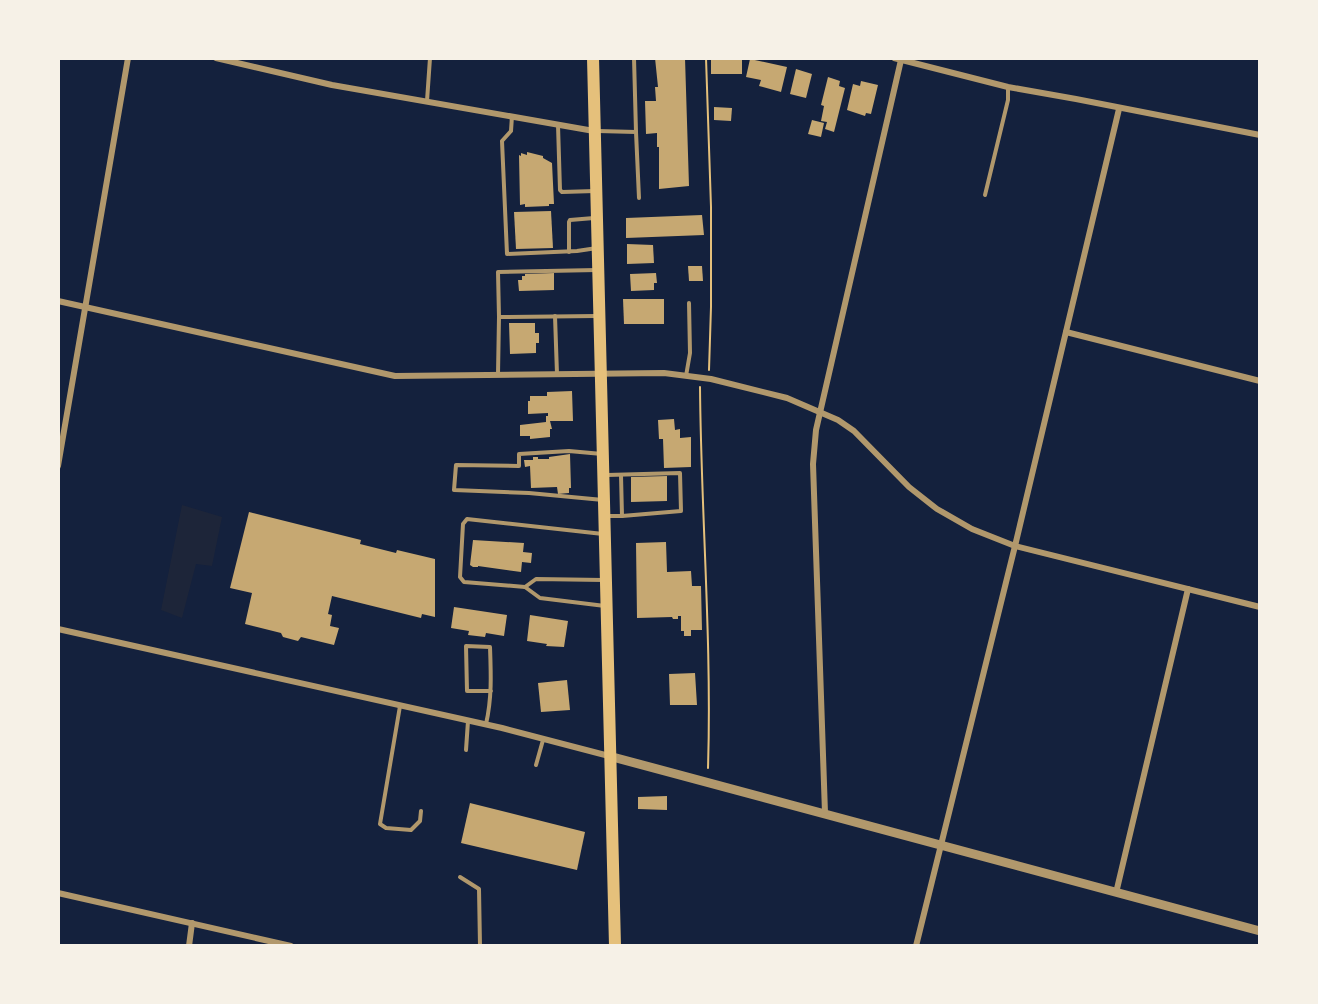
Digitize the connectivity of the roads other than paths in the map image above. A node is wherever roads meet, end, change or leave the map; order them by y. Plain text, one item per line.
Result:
1 (128, 58) edge
2 (216, 58) edge
3 (430, 58) edge
4 (593, 58) edge
5 (634, 58) edge
6 (897, 59) edge
7 (1008, 87) junction
8 (427, 102) junction
9 (1119, 109) junction
10 (512, 117) junction
11 (558, 125) junction
12 (594, 131) junction
13 (636, 132) junction
14 (1260, 135) edge
15 (596, 190) junction
16 (985, 195) dead end
17 (639, 198) dead end
18 (597, 218) junction
19 (597, 248) junction
20 (569, 252) junction
21 (598, 270) junction
22 (58, 301) edge
23 (689, 303) dead end
24 (86, 307) junction
25 (555, 316) junction
26 (599, 316) junction
27 (499, 317) junction
28 (1066, 332) junction
29 (557, 374) junction
30 (601, 374) junction
31 (498, 375) junction
32 (686, 376) junction
33 (1260, 381) edge
34 (820, 412) junction
35 (602, 454) junction
36 (58, 466) edge
37 (603, 475) junction
38 (621, 475) junction
39 (603, 500) junction
40 (604, 516) junction
41 (622, 516) junction
42 (604, 534) junction
43 (1015, 546) junction
44 (605, 580) junction
45 (525, 587) junction
46 (1188, 589) junction
47 (606, 606) junction
48 (1260, 608) edge
49 (58, 629) edge
50 (491, 691) junction
51 (400, 705) junction
52 (468, 720) junction
53 (486, 724) junction
54 (544, 739) junction
55 (466, 750) dead end
56 (609, 756) junction
57 (536, 765) dead end
58 (421, 810) dead end
59 (825, 813) junction
60 (940, 844) junction
61 (460, 877) dead end
62 (58, 893) edge
63 (1116, 893) junction
64 (192, 923) junction
65 (1260, 931) edge
66 (189, 945) edge
67 (291, 945) edge
68 (480, 945) edge
69 (615, 945) edge
70 (916, 945) edge

1 - 24 street
2 - 8 street
3 - 8 lane
4 - 12 main road
5 - 13 lane
6 - 7 street
6 - 34 street
7 - 9 street
7 - 16 lane
8 - 10 street
9 - 14 street
9 - 28 street
10 - 11 street
10 - 20 lane
11 - 12 street
11 - 15 lane
12 - 13 lane
12 - 15 main road
13 - 17 lane
15 - 18 main road
18 - 19 main road
18 - 20 lane
19 - 20 lane
19 - 21 main road
21 - 26 main road
21 - 27 lane
22 - 24 street
23 - 32 lane
24 - 31 street
24 - 36 street
25 - 26 lane
25 - 27 lane
25 - 29 lane
26 - 30 main road
27 - 31 lane
28 - 33 street
28 - 43 street
29 - 30 street
29 - 31 street
30 - 32 street
30 - 35 main road
32 - 34 street
34 - 43 street
34 - 59 street
35 - 37 main road
35 - 39 lane
37 - 38 lane
37 - 39 main road
38 - 41 lane
38 - 41 lane
39 - 40 main road
40 - 41 lane
40 - 42 main road
42 - 44 main road
42 - 45 lane
43 - 46 street
43 - 60 street
44 - 45 lane
44 - 47 main road
45 - 47 lane
46 - 48 street
46 - 63 street
47 - 56 main road
49 - 51 street
50 - 50 lane
50 - 53 lane
51 - 52 street
51 - 58 lane
52 - 53 street
52 - 55 lane
53 - 54 street
54 - 56 street
54 - 57 lane
56 - 59 street
56 - 69 main road
59 - 60 street
60 - 63 street
60 - 70 street
61 - 68 lane
62 - 64 street
63 - 65 street
64 - 66 street
64 - 67 street

